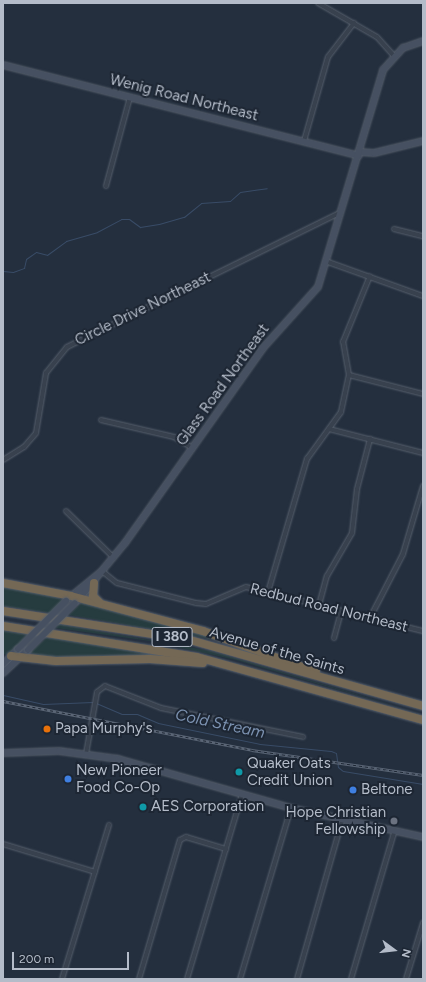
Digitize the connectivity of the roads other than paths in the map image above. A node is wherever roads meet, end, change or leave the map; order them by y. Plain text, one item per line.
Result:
1 (318, 3) edge
2 (354, 23) junction
3 (423, 41) edge
4 (393, 55) junction
5 (3, 65) edge
6 (130, 97) junction
7 (304, 141) junction
8 (423, 141) edge
9 (360, 154) junction
10 (106, 186) dead end
11 (342, 212) junction
12 (394, 229) dead end
13 (423, 236) edge
14 (328, 262) junction
15 (370, 276) junction
16 (423, 296) edge
17 (349, 375) junction
18 (423, 394) edge
19 (101, 420) dead end
20 (329, 429) junction
21 (370, 439) junction
22 (192, 448) junction
23 (423, 452) edge
24 (3, 460) edge
25 (423, 486) edge
26 (66, 511) dead end
27 (114, 558) junction
28 (102, 571) junction
29 (5, 583) edge
30 (94, 584) junction
31 (268, 592) junction
32 (73, 600) junction
33 (101, 604) junction
34 (319, 605) junction
35 (3, 611) edge
36 (341, 611) junction
37 (370, 618) junction
38 (3, 626) edge
39 (423, 631) edge
40 (334, 638) dead end
41 (7, 656) edge
42 (20, 657) junction
43 (3, 664) edge
44 (239, 668) junction
45 (3, 672) edge
46 (336, 683) junction
47 (421, 706) edge
48 (374, 709) junction
49 (423, 720) edge
50 (423, 726) edge
51 (303, 737) dead end
52 (3, 753) edge
53 (86, 754) junction
54 (242, 795) junction
55 (291, 808) junction
56 (342, 821) junction
57 (109, 825) dead end
58 (394, 832) junction
59 (423, 836) edge
60 (3, 846) edge
61 (226, 849) junction
62 (95, 872) junction
63 (423, 923) edge
64 (62, 979) edge
65 (139, 979) edge
66 (187, 979) edge
67 (240, 979) edge
68 (298, 979) edge
69 (350, 979) edge
70 (406, 979) edge

1 - 2 street
2 - 4 street
2 - 7 street
3 - 4 street
4 - 9 street, Glass Road Northeast
5 - 6 street, Wenig Road Northeast
6 - 7 street, Wenig Road Northeast
6 - 10 street
7 - 9 street, Wenig Road Northeast
8 - 9 street, Wenig Road Northeast
9 - 11 street, Glass Road Northeast
11 - 14 street, Glass Road Northeast
11 - 24 street, Circle Drive Northeast
12 - 13 street
14 - 15 street
14 - 22 street, Glass Road Northeast
15 - 16 street
15 - 17 street
17 - 18 street
17 - 20 street
19 - 22 street
20 - 21 street
20 - 31 street
21 - 23 street
21 - 34 street
22 - 27 street, Glass Road Northeast
25 - 37 street
26 - 27 street
27 - 28 street, Glass Road Northeast
28 - 30 street
28 - 31 street, Redbud Road Northeast
28 - 32 street
29 - 32 highway
30 - 32 street
30 - 33 highway
31 - 34 street, Redbud Road Northeast
32 - 33 highway
32 - 41 street, bridge
32 - 42 street, bridge
33 - 46 highway
34 - 36 street, Redbud Road Northeast
35 - 46 highway, Avenue of the Saints / I 380
36 - 37 street, Redbud Road Northeast
36 - 40 street
37 - 39 street, Redbud Road Northeast
38 - 44 highway, Avenue of the Saints / I 380
41 - 42 highway
41 - 43 street
42 - 44 highway
42 - 45 street
44 - 48 highway, Avenue of the Saints / I 380
46 - 47 highway, Avenue of the Saints / I 380
48 - 49 highway, Avenue of the Saints / I 380
48 - 50 highway
51 - 53 street
52 - 53 street
53 - 54 street
54 - 55 street
54 - 61 street
55 - 56 street
55 - 67 street
56 - 58 street
56 - 68 street
57 - 62 street
58 - 59 street
58 - 69 street
60 - 62 street
61 - 65 street
61 - 66 street
62 - 64 street
63 - 70 street

